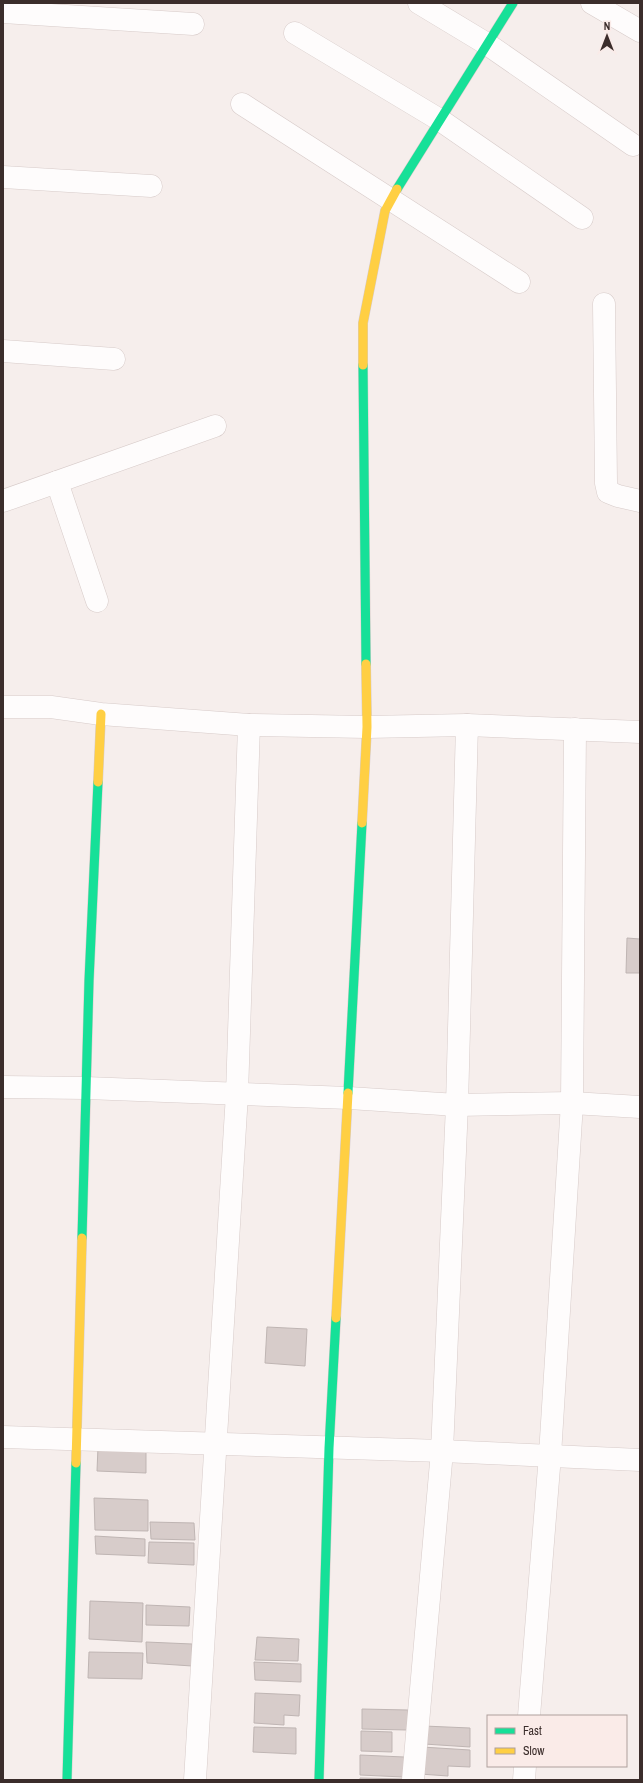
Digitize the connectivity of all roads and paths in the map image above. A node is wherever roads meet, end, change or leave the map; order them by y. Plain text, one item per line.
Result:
1 (419, 3) edge
2 (513, 3) edge
3 (592, 3) edge
4 (3, 12) edge
5 (193, 24) dead end
6 (640, 31) edge
7 (295, 33) dead end
8 (488, 44) junction
9 (242, 104) dead end
10 (440, 120) junction
11 (633, 145) dead end
12 (3, 177) edge
13 (151, 186) dead end
14 (391, 198) junction
15 (582, 218) dead end
16 (519, 282) dead end
17 (604, 304) dead end
18 (3, 351) edge
19 (114, 359) dead end
20 (215, 426) dead end
21 (57, 482) junction
22 (3, 501) edge
23 (640, 501) edge
24 (97, 602) dead end
25 (3, 707) edge
26 (100, 714) junction
27 (249, 725) junction
28 (467, 725) junction
29 (367, 727) junction
30 (575, 729) junction
31 (640, 732) edge
32 (3, 1087) edge
33 (86, 1088) junction
34 (237, 1094) junction
35 (349, 1098) junction
36 (572, 1103) junction
37 (457, 1105) junction
38 (640, 1107) edge
39 (3, 1437) edge
40 (76, 1440) junction
41 (217, 1444) junction
42 (329, 1448) junction
43 (442, 1451) junction
44 (550, 1456) junction
45 (640, 1460) edge
46 (529, 1715) edge
47 (526, 1767) edge
48 (67, 1780) edge
49 (195, 1780) edge
50 (319, 1780) edge
51 (414, 1780) edge
52 (524, 1780) edge

1 - 8 street
2 - 8 street
3 - 6 street
4 - 5 street
7 - 10 street
8 - 10 street
8 - 11 street
9 - 14 street
10 - 14 street
10 - 15 street
12 - 13 street
14 - 16 street
14 - 29 street
17 - 23 street
18 - 19 street
20 - 21 street
21 - 22 street
21 - 24 street
25 - 26 street
26 - 27 street
26 - 33 street
27 - 29 street
27 - 34 street
28 - 29 street
28 - 30 street
28 - 37 street
29 - 35 street
30 - 31 street
30 - 36 street
32 - 33 street
33 - 34 street
33 - 40 street
34 - 35 street
34 - 41 street
35 - 37 street
35 - 42 street
36 - 37 street
36 - 38 street
36 - 44 street
37 - 43 street
39 - 40 street
40 - 41 street
40 - 48 street
41 - 42 street
41 - 49 street
42 - 43 street
42 - 50 street
43 - 44 street
43 - 51 street
44 - 45 street
44 - 46 street
47 - 52 street

